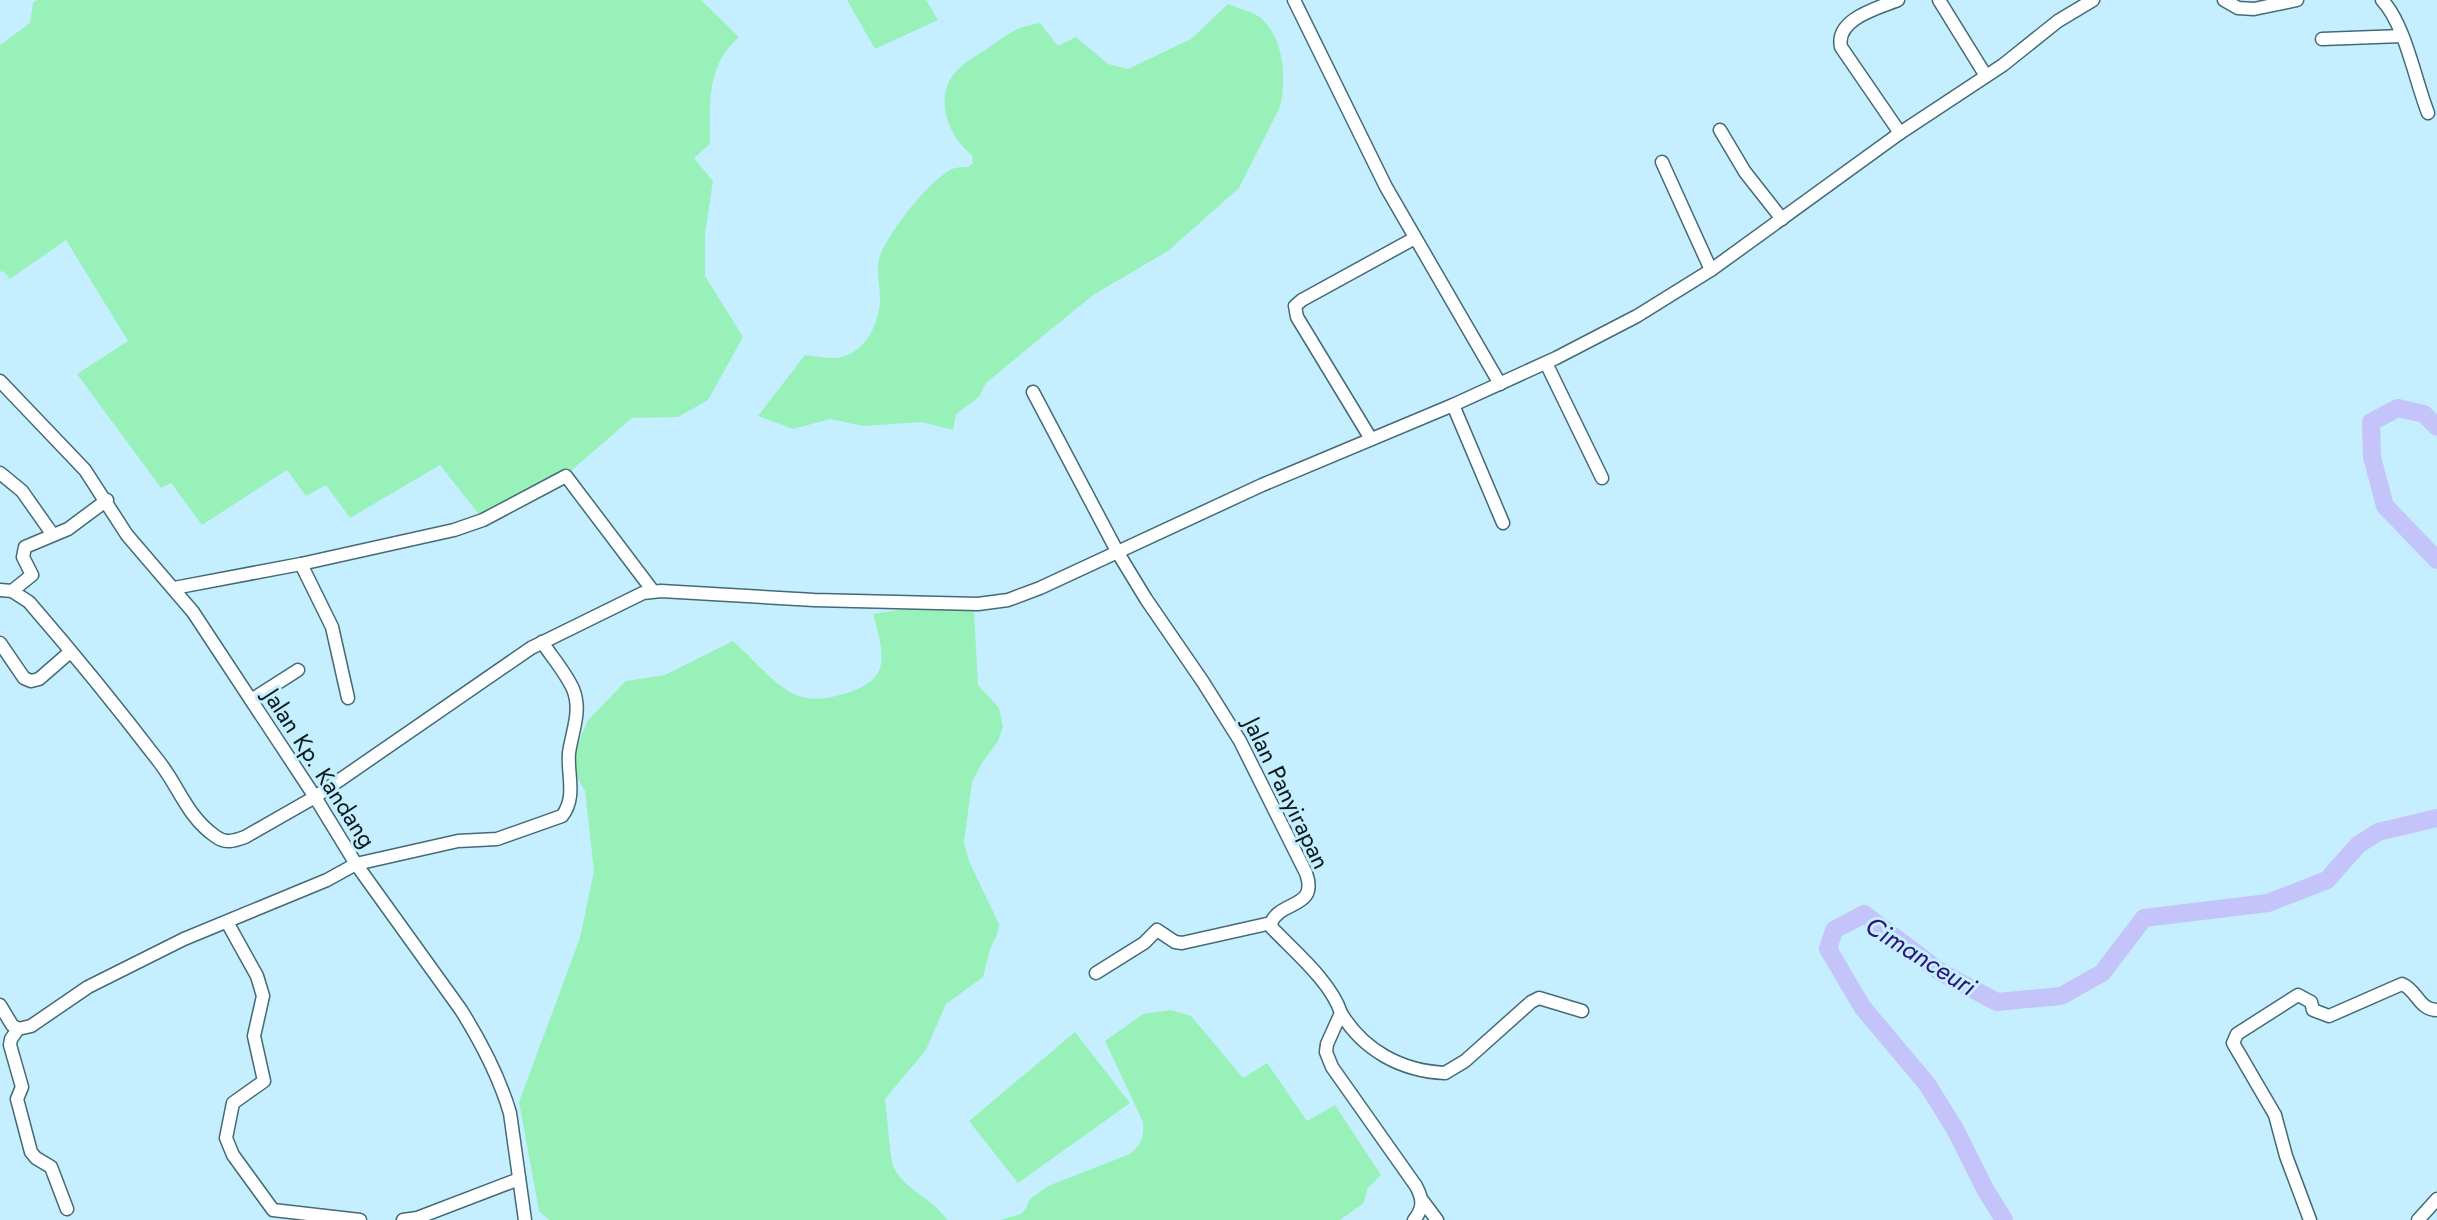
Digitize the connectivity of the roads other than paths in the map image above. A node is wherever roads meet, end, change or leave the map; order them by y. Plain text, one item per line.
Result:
1 (1294, 0) edge
2 (1898, 0) edge
3 (1939, 0) edge
4 (2093, 0) edge
5 (2224, 0) edge
6 (2297, 0) edge
7 (2382, 0) edge
8 (2402, 36) junction
9 (2322, 39) dead end
10 (1986, 76) junction
11 (2428, 113) dead end
12 (1720, 130) dead end
13 (1900, 133) junction
14 (1662, 162) dead end
15 (1782, 219) junction
16 (1415, 238) junction
17 (1710, 270) junction
18 (1546, 363) junction
19 (0, 381) edge
20 (1500, 384) junction
21 (1033, 392) dead end
22 (1453, 405) junction
23 (1371, 439) junction
24 (0, 473) edge
25 (1602, 478) dead end
26 (106, 500) junction
27 (1503, 523) dead end
28 (53, 535) junction
29 (1118, 553) junction
30 (301, 564) junction
31 (174, 588) junction
32 (6, 590) edge
33 (653, 591) junction
34 (542, 642) junction
35 (0, 643) edge
36 (70, 652) junction
37 (298, 670) dead end
38 (348, 698) dead end
39 (251, 700) junction
40 (315, 797) junction
41 (356, 864) junction
42 (227, 922) junction
43 (1271, 923) junction
44 (1096, 973) dead end
45 (0, 1005) edge
46 (2437, 1010) edge
47 (1582, 1011) dead end
48 (1341, 1013) junction
49 (18, 1029) junction
50 (519, 1179) junction
51 (2437, 1199) edge
52 (1422, 1200) junction
53 (67, 1209) dead end
54 (360, 1220) edge
55 (403, 1220) edge
56 (525, 1220) edge
57 (1414, 1220) edge
58 (1437, 1220) edge
59 (2310, 1220) edge
60 (2418, 1220) edge

1 - 16 street
2 - 13 street
3 - 10 street
4 - 10 street
5 - 6 street
7 - 8 street
8 - 9 street
8 - 11 street
10 - 13 street
12 - 15 street
13 - 15 street
14 - 17 street
15 - 17 street
16 - 20 street
16 - 23 street
17 - 18 street
18 - 20 street
18 - 25 street
19 - 26 street, Jalan Kp. Kandang
20 - 22 street
21 - 29 street
22 - 23 street
22 - 27 street
23 - 29 street
24 - 28 street
26 - 28 street
26 - 31 street, Jalan Kp. Kandang
28 - 32 street
29 - 33 street
29 - 43 street, Jalan Panyirapan
30 - 31 street
30 - 33 street
30 - 38 street
31 - 39 street, Jalan Kp. Kandang
32 - 36 street
33 - 34 street
34 - 40 street
34 - 41 street
35 - 36 street
36 - 40 street
37 - 39 street
39 - 40 street, Jalan Kp. Kandang
40 - 41 street, Jalan Kp. Kandang
41 - 42 street
41 - 50 street, Jalan Kp. Kandang
42 - 49 street
42 - 54 street
43 - 44 street
43 - 48 street
45 - 49 street
46 - 59 street
47 - 48 street
48 - 52 street
49 - 53 street
50 - 55 street
50 - 56 street, Jalan Kp. Kandang
51 - 60 street
52 - 57 street
52 - 58 street

